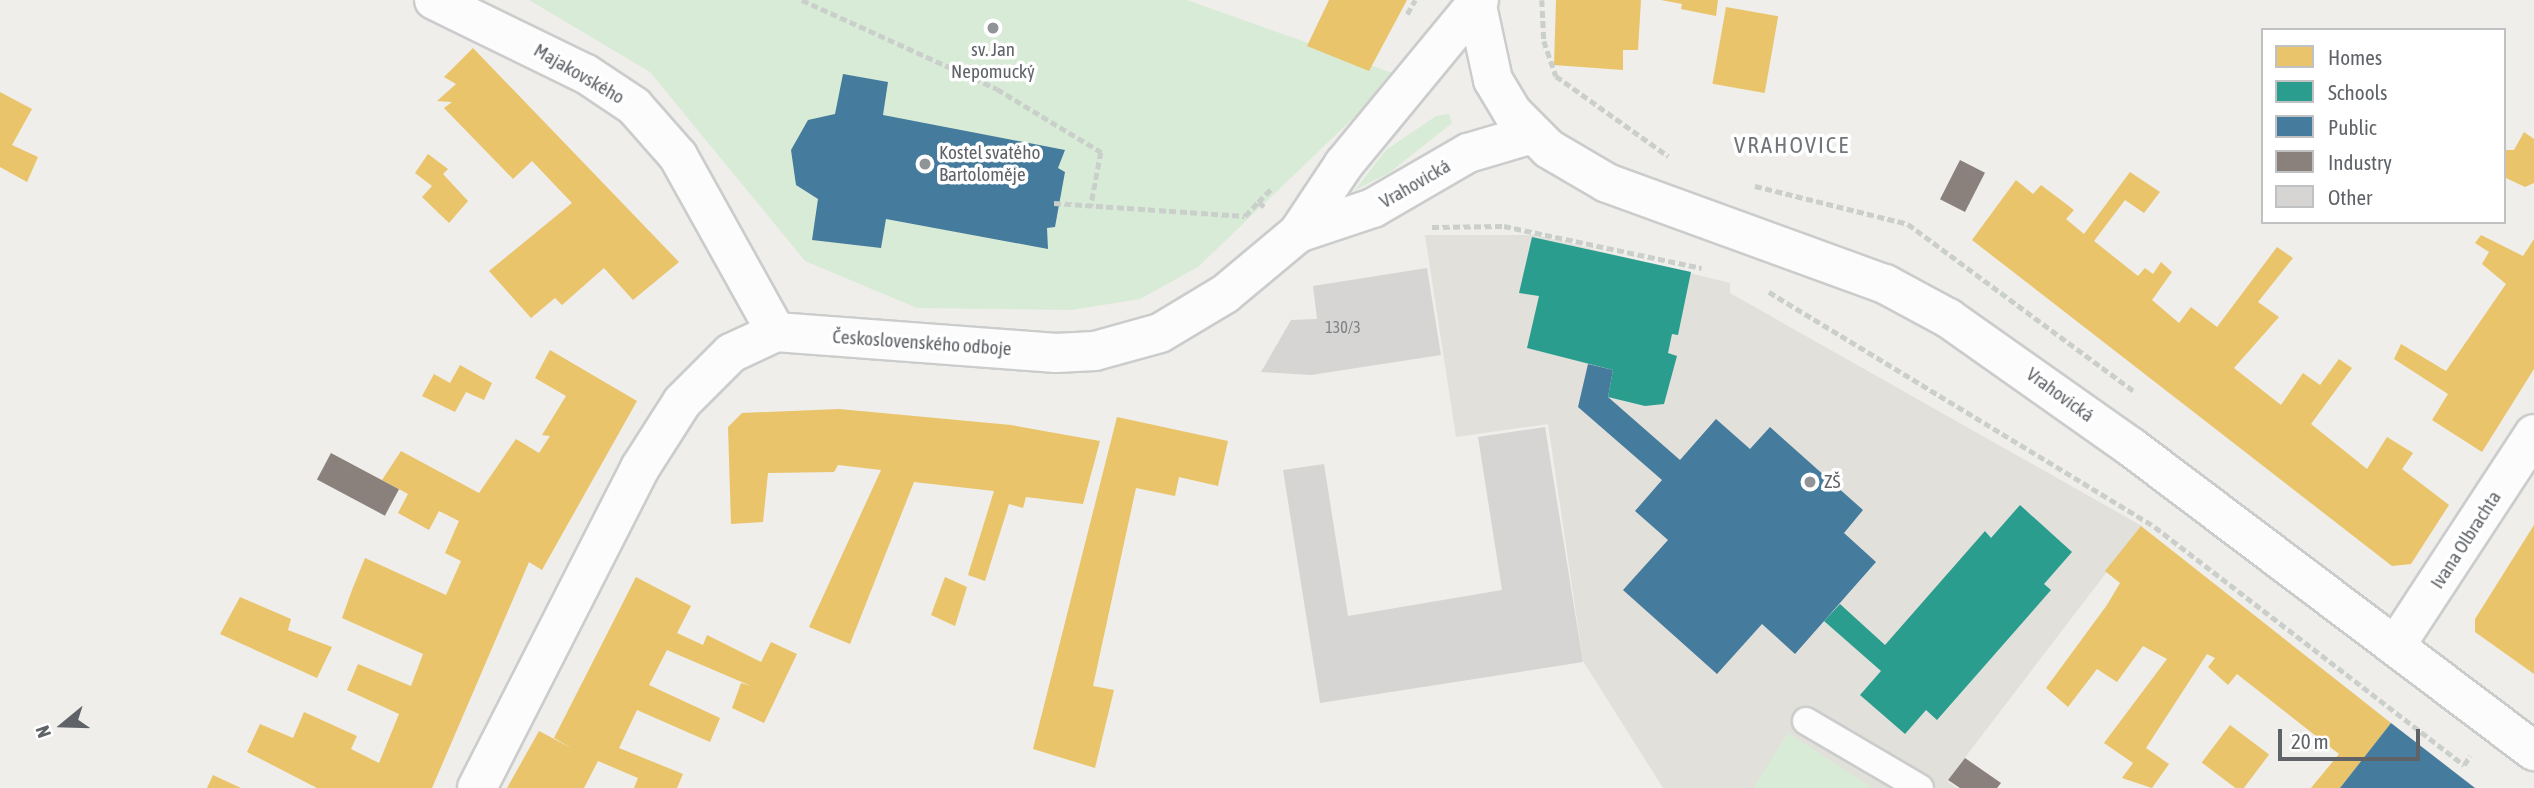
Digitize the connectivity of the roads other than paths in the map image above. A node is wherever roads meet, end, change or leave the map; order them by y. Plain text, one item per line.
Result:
1 (434, 0) edge
2 (1478, 3) edge
3 (478, 9) edge
4 (1532, 134) junction
5 (1298, 233) junction
6 (776, 332) junction
7 (2534, 434) edge
8 (2396, 645) junction
9 (1806, 721) dead end
10 (2534, 751) edge
11 (477, 788) edge
12 (1920, 788) edge

1 - 3 street, Majakovského
2 - 4 street, Vrahovická
2 - 5 street, Československého odboje
3 - 6 street, Majakovského
4 - 5 street, Vrahovická
4 - 8 street, Vrahovická
5 - 6 street, Československého odboje
6 - 11 street, Československého odboje
7 - 8 street, Ivana Olbrachta
8 - 10 street, Vrahovická
9 - 12 lane

